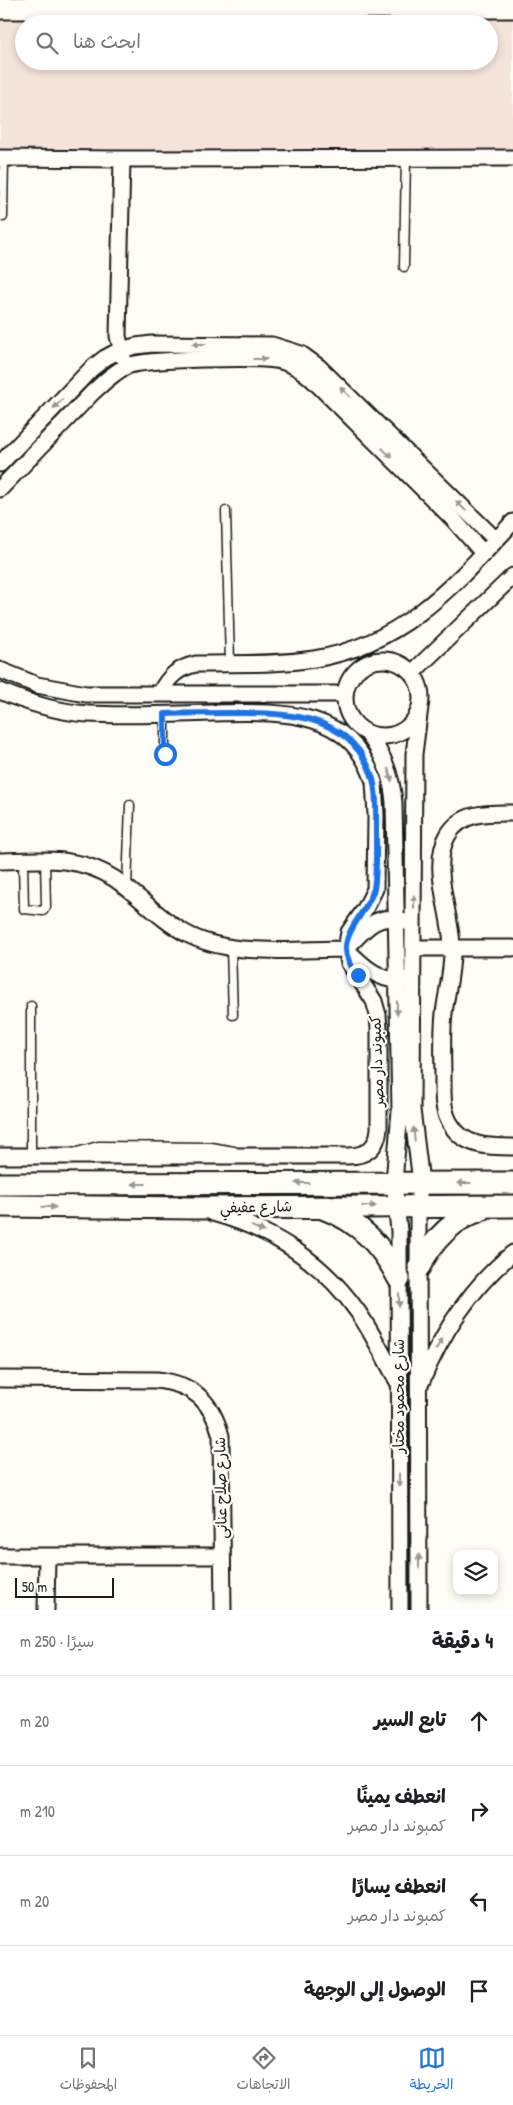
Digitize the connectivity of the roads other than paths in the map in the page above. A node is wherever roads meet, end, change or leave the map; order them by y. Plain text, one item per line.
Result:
1 (84, 4) edge
2 (198, 4) edge
3 (229, 4) edge
4 (335, 4) edge
5 (513, 7) edge
6 (0, 8) edge
7 (2, 158) edge
8 (406, 158) junction
9 (513, 158) edge
10 (122, 159) junction
11 (3, 218) dead end
12 (404, 267) dead end
13 (120, 350) junction
14 (127, 366) junction
15 (0, 464) edge
16 (0, 490) edge
17 (226, 511) dead end
18 (513, 522) edge
19 (496, 540) junction
20 (484, 553) junction
21 (513, 576) edge
22 (230, 663) junction
23 (0, 670) edge
24 (412, 673) junction
25 (0, 691) edge
26 (160, 693) junction
27 (345, 694) junction
28 (420, 707) junction
29 (165, 714) junction
30 (367, 733) junction
31 (165, 754) dead end
32 (130, 805) dead end
33 (513, 813) edge
34 (44, 859) junction
35 (0, 861) edge
36 (23, 861) junction
37 (127, 889) junction
38 (396, 918) junction
39 (414, 928) junction
40 (231, 948) junction
41 (413, 948) junction
42 (452, 948) junction
43 (513, 948) edge
44 (346, 949) junction
45 (413, 977) junction
46 (396, 982) junction
47 (31, 1006) dead end
48 (233, 1015) dead end
49 (513, 1147) edge
50 (2, 1155) edge
51 (31, 1156) junction
52 (394, 1182) junction
53 (420, 1182) junction
54 (513, 1183) edge
55 (0, 1184) edge
56 (0, 1206) edge
57 (397, 1206) junction
58 (418, 1206) junction
59 (492, 1206) junction
60 (513, 1206) edge
61 (318, 1207) junction
62 (195, 1208) junction
63 (513, 1253) edge
64 (420, 1267) junction
65 (399, 1279) junction
66 (0, 1379) edge
67 (399, 1384) junction
68 (419, 1389) junction
69 (0, 1556) edge
70 (46, 1556) junction
71 (222, 1556) junction
72 (46, 1610) edge
73 (223, 1610) edge
74 (400, 1610) edge
75 (419, 1610) edge

1 - 2 street
1 - 6 street
2 - 3 street
3 - 4 street
4 - 5 street
7 - 10 street
7 - 11 lane
8 - 9 street
8 - 10 street
8 - 12 lane
10 - 13 street
13 - 14 street
13 -> 15 street
19 -> 13 street
14 - 16 street
14 -> 20 street
17 - 22 lane
18 - 19 street
19 - 20 street
20 - 22 street
21 - 24 street
22 - 26 street
23 - 26 street
24 - 27 street
24 - 28 street
25 - 29 street
26 - 27 street
27 - 30 street
28 - 30 street
39 -> 28 street, شارع محمود مختار
29 - 31 lane
29 - 44 street
30 -> 38 street, شارع محمود مختار
32 - 37 lane
33 - 42 street
34 - 36 street
34 - 36 lane
34 - 37 street
35 - 36 street
37 - 40 street
38 - 39 street
38 - 44 street
38 - 46 street, شارع محمود مختار
39 - 41 street, شارع محمود مختار
40 - 44 street
40 - 48 lane
41 - 42 street
41 - 45 street, شارع محمود مختار
42 - 43 street
42 - 49 street
44 - 46 street
44 - 51 street, كمبوند دار مصر
45 - 46 street
53 -> 45 street, شارع محمود مختار
46 -> 52 street, شارع محمود مختار
47 - 51 lane
50 - 51 street, كمبوند دار مصر
52 - 53 street, شارع عفيفي
52 -> 55 street, شارع عفيفي
52 - 57 street, شارع محمود مختار
54 -> 53 street, شارع عفيفي
53 - 58 street, شارع محمود مختار
56 -> 62 street, شارع عفيفي
57 - 58 street, شارع عفيفي
61 -> 57 street, شارع عفيفي
57 - 65 street, شارع محمود مختار
58 - 59 street, شارع عفيفي
58 - 64 street, شارع محمود مختار
59 - 60 street, شارع عفيفي
59 - 64 street
61 - 62 street, شارع عفيفي
61 - 65 street
62 -> 67 street
68 -> 63 street
64 - 68 street, شارع محمود مختار
65 -> 67 street, شارع محمود مختار
66 - 71 street, شارع صلاح عنانى
67 -> 74 street, شارع محمود مختار
75 -> 68 street, شارع محمود مختار
69 - 70 street
70 - 71 street
70 - 72 street
71 - 73 street, شارع صلاح عنانى

